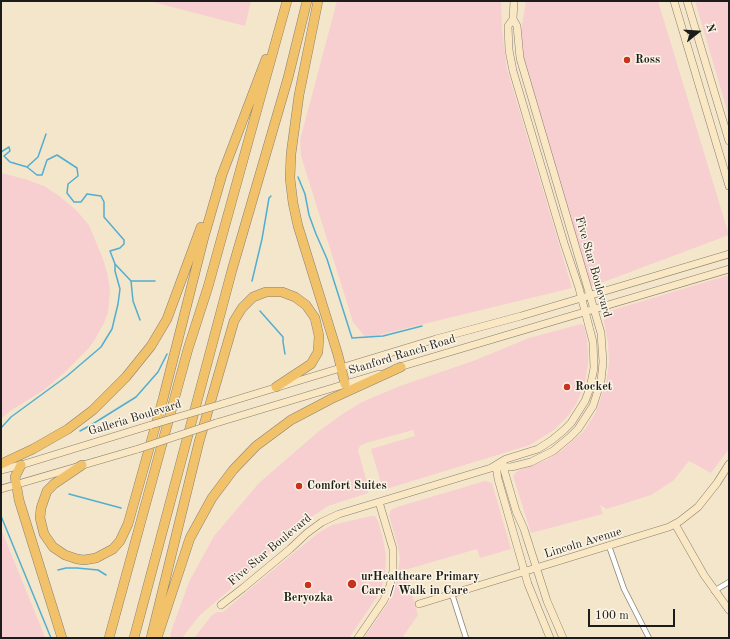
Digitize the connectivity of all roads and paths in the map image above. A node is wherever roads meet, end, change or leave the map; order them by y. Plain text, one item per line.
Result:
1 (287, 1) edge
2 (307, 1) edge
3 (318, 1) edge
4 (514, 1) edge
5 (674, 1) edge
6 (687, 1) edge
7 (513, 19) junction
8 (278, 34) junction
9 (712, 85) junction
10 (700, 89) junction
11 (729, 141) edge
12 (222, 175) junction
13 (729, 186) edge
14 (572, 233) junction
15 (561, 236) junction
16 (729, 254) edge
17 (729, 269) edge
18 (590, 296) junction
19 (582, 298) junction
20 (594, 310) junction
21 (586, 312) junction
22 (401, 367) junction
23 (342, 368) junction
24 (594, 368) junction
25 (345, 384) junction
26 (276, 387) junction
27 (598, 394) junction
28 (564, 430) junction
29 (553, 451) junction
30 (1, 464) edge
31 (729, 464) edge
32 (21, 465) junction
33 (82, 465) junction
34 (501, 465) junction
35 (1, 470) edge
36 (16, 485) junction
37 (1, 489) edge
38 (379, 502) junction
39 (675, 524) junction
40 (609, 546) junction
41 (536, 568) junction
42 (525, 572) junction
43 (729, 582) edge
44 (714, 591) junction
45 (452, 594) junction
46 (419, 604) dead end
47 (221, 605) dead end
48 (729, 610) edge
49 (62, 638) edge
50 (109, 638) edge
51 (134, 638) edge
52 (152, 638) edge
53 (157, 638) edge
54 (358, 638) edge
55 (466, 638) edge
56 (550, 638) edge
57 (563, 638) edge
58 (649, 638) edge

1 - 8 highway
2 - 51 highway
3 - 23 highway
4 - 7 street, Five Star Boulevard
5 - 10 street
6 - 9 street
7 - 14 street, Five Star Boulevard
7 - 15 street, Five Star Boulevard
8 - 12 highway
8 - 50 highway
9 - 10 street
9 - 11 street
10 - 13 street
12 - 30 highway
12 - 33 highway
14 - 15 street
14 - 18 street, Five Star Boulevard
15 - 19 street, Five Star Boulevard
16 - 18 street, Stanford Ranch Road
17 - 20 street, Stanford Ranch Road
18 - 19 street, Stanford Ranch Road
18 - 20 street, Five Star Boulevard
19 - 21 street, Five Star Boulevard
19 - 23 street, Stanford Ranch Road
20 - 21 street, Stanford Ranch Road
20 - 27 street, Five Star Boulevard
21 - 22 street, Stanford Ranch Road
21 - 24 street, Five Star Boulevard
22 - 25 street, Stanford Ranch Road
22 - 53 highway
23 - 25 highway
23 - 26 street, Stanford Ranch Road
24 - 27 street
24 - 28 street, Five Star Boulevard
25 - 33 street, Stanford Ranch Road, bridge
26 - 32 street, Galleria Boulevard, bridge
26 - 52 highway
27 - 29 street, Five Star Boulevard
28 - 29 street
28 - 34 street, Five Star Boulevard
29 - 34 street, Five Star Boulevard
31 - 39 street, Lincoln Avenue
32 - 35 street, Galleria Boulevard
32 - 36 highway
33 - 36 street
34 - 38 street, Five Star Boulevard
34 - 41 street
34 - 42 street
36 - 37 street
36 - 49 highway
38 - 47 street, Five Star Boulevard
38 - 54 street
39 - 40 street, Lincoln Avenue
39 - 44 street
40 - 41 street, Lincoln Avenue
40 - 58 street
41 - 42 street, Lincoln Avenue
41 - 57 street
42 - 45 street, Lincoln Avenue
42 - 56 street
43 - 44 street
44 - 48 street
45 - 46 street, Lincoln Avenue
45 - 55 street

